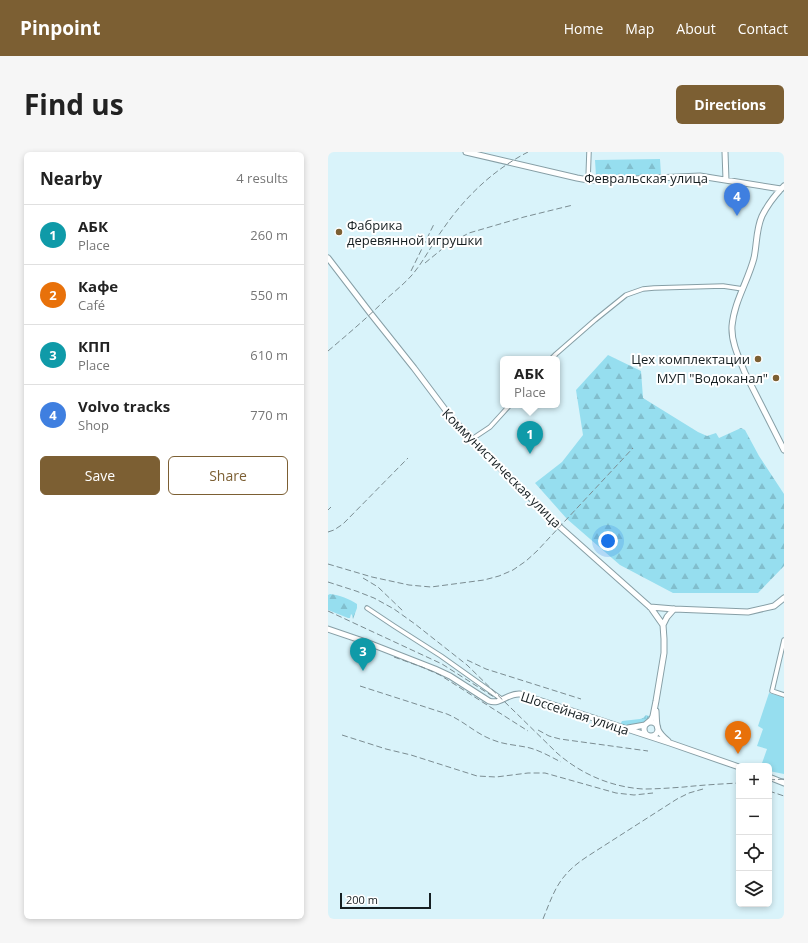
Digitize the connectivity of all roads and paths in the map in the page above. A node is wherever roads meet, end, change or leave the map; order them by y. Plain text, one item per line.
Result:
1 (466, 152) edge
2 (589, 152) edge
3 (725, 152) edge
4 (588, 180) junction
5 (726, 180) junction
6 (782, 188) edge
7 (328, 258) edge
8 (743, 289) junction
9 (554, 356) edge
10 (507, 408) edge
11 (472, 439) junction
12 (784, 450) edge
13 (784, 598) edge
14 (650, 607) junction
15 (367, 608) dead end
16 (663, 608) junction
17 (674, 609) junction
18 (657, 616) junction
19 (667, 617) junction
20 (663, 625) junction
21 (328, 629) edge
22 (784, 640) edge
23 (783, 654) edge
24 (784, 695) edge
25 (500, 698) dead end
26 (655, 707) junction
27 (645, 725) junction
28 (625, 728) junction
29 (657, 728) junction
30 (647, 735) junction
31 (670, 743) junction
32 (736, 766) edge
33 (772, 778) edge
34 (784, 782) edge

1 - 4 main road, Февральская улица
2 - 4 street
3 - 5 main road
4 - 5 main road, Февральская улица
5 - 6 main road, Февральская улица
6 - 8 main road
7 - 11 main road, Коммунистическая улица
8 - 9 street
8 - 12 main road
10 - 11 street
11 - 14 main road, Коммунистическая улица
13 - 17 main road
14 - 16 main road
14 - 18 main road, Коммунистическая улица
15 - 25 street
16 - 17 main road
16 - 18 main road
16 - 19 main road
17 - 19 main road
18 - 19 main road
18 - 20 main road, Коммунистическая улица
19 - 20 main road
20 - 26 main road
21 - 28 main road, Шоссейная улица
22 - 23 street
23 - 24 street
26 - 27 main road
26 - 29 main road
27 - 28 main road
27 - 29 main road
27 - 30 main road
28 - 30 main road, Шоссейная улица
29 - 30 main road
29 - 31 main road
30 - 31 main road, Шоссейная улица
31 - 32 main road, Шоссейная улица
33 - 34 main road

